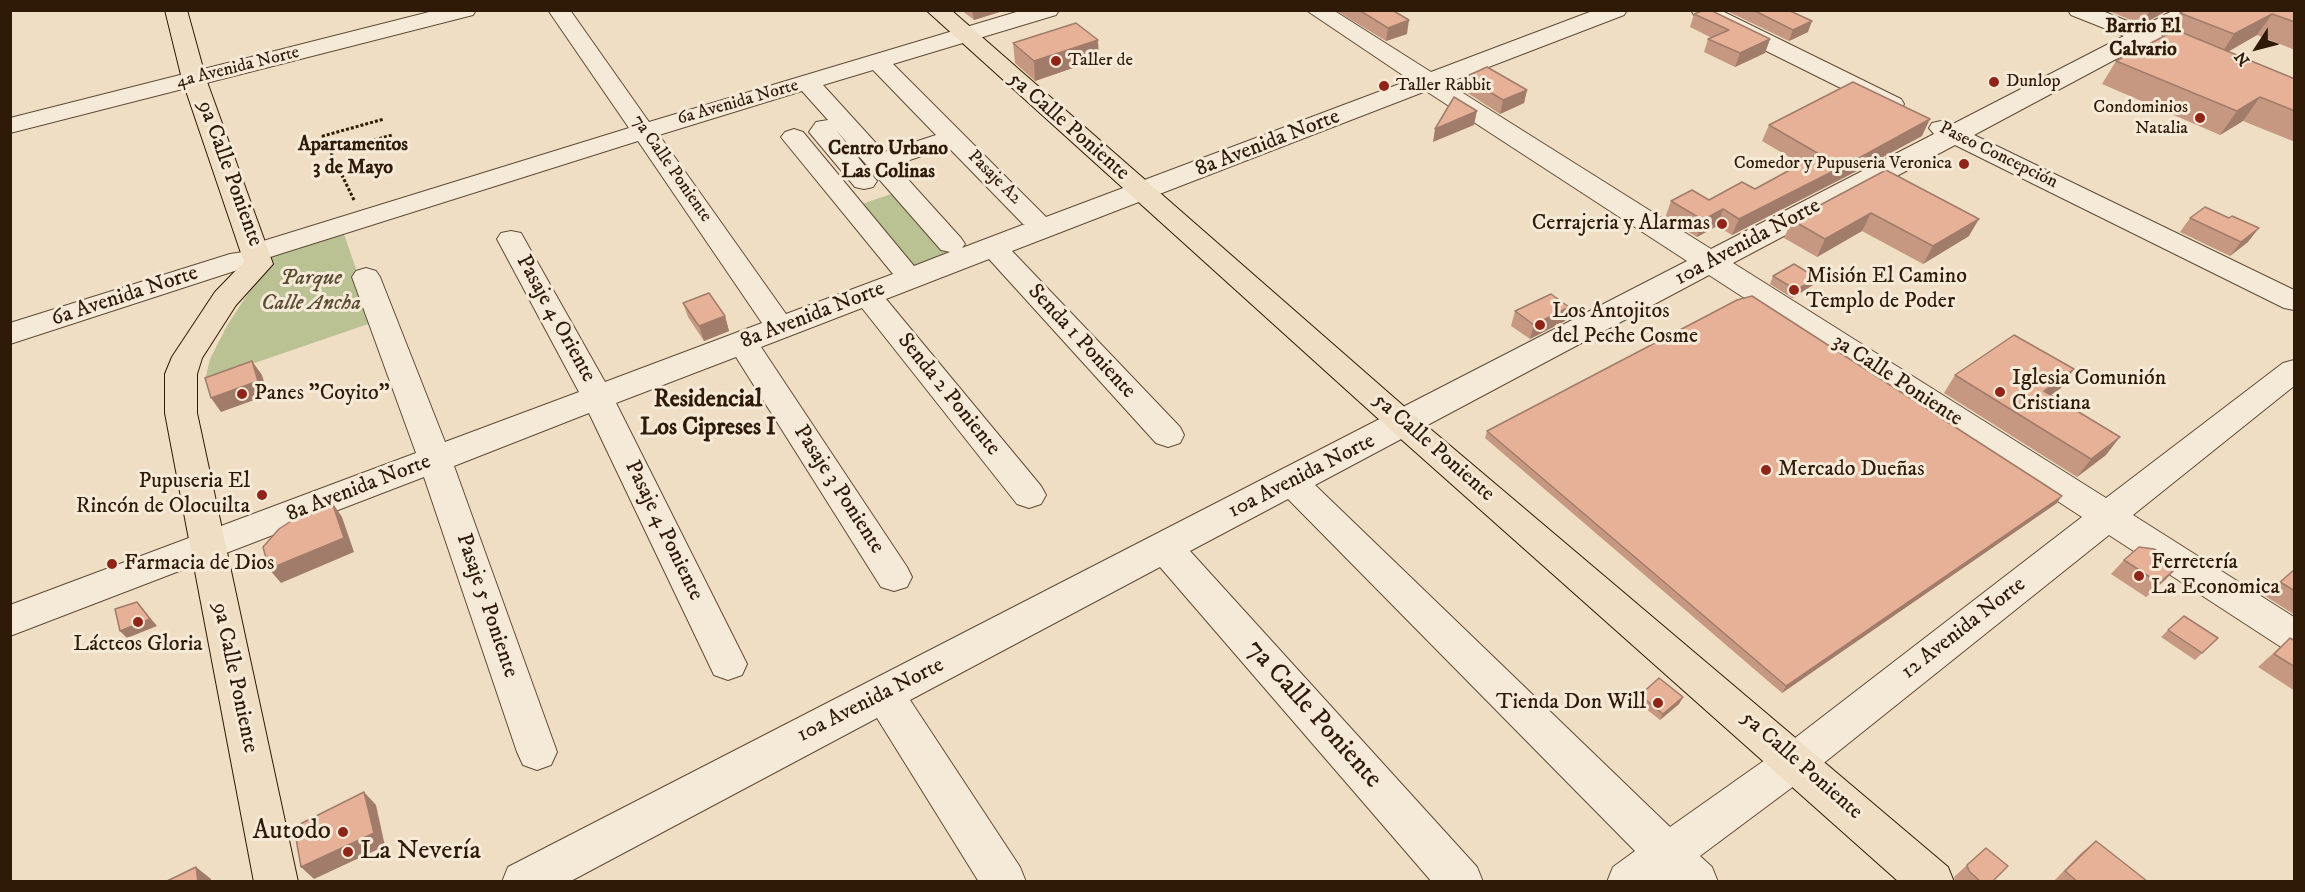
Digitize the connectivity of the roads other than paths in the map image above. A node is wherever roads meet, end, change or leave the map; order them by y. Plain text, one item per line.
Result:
1 (176, 10) edge
2 (465, 10) edge
3 (559, 10) edge
4 (937, 10) edge
5 (1048, 10) edge
6 (1317, 10) edge
7 (1616, 10) edge
8 (1702, 10) edge
9 (2079, 10) edge
10 (2192, 10) edge
11 (965, 36) junction
12 (2142, 36) junction
13 (2175, 49) edge
14 (878, 62) junction
15 (194, 79) junction
16 (1431, 83) junction
17 (801, 85) junction
18 (10, 126) edge
19 (645, 131) junction
20 (1954, 134) junction
21 (794, 137) dead end
22 (954, 137) junction
23 (872, 172) junction
24 (900, 186) junction
25 (1142, 192) junction
26 (848, 204) junction
27 (1033, 218) dead end
28 (511, 239) dead end
29 (951, 243) dead end
30 (994, 248) junction
31 (248, 256) junction
32 (1713, 261) junction
33 (900, 267) dead end
34 (366, 278) dead end
35 (868, 296) junction
36 (2295, 302) edge
37 (781, 329) junction
38 (10, 334) edge
39 (743, 343) junction
40 (2295, 370) edge
41 (598, 398) junction
42 (1404, 424) junction
43 (1168, 435) dead end
44 (434, 460) junction
45 (1291, 482) junction
46 (1029, 495) dead end
47 (2108, 517) junction
48 (207, 546) junction
49 (1165, 548) junction
50 (894, 577) dead end
51 (10, 621) edge
52 (2295, 636) edge
53 (728, 664) dead end
54 (884, 694) junction
55 (537, 752) dead end
56 (1796, 760) junction
57 (1666, 852) junction
58 (276, 882) edge
59 (524, 882) edge
60 (1004, 882) edge
61 (1461, 882) edge
62 (1629, 882) edge
63 (1696, 882) edge
64 (1932, 882) edge

1 - 15 main road, 9a Calle Poniente
2 - 15 street, 4a Avenida Norte
3 - 19 street, 7a Calle Poniente
4 - 11 main road, 5a Calle Poniente
5 - 11 street, 6a Avenida Norte
6 - 16 street, 3a Calle Poniente
7 - 16 street, 8a Avenida Norte
8 - 20 street, Paseo Concepción
9 - 12 street
10 - 12 street, 10a Avenida Norte
11 - 14 street, 6a Avenida Norte
11 - 25 main road, 5a Calle Poniente
12 - 13 street
12 - 20 street, 10a Avenida Norte
14 - 17 street, 6a Avenida Norte
14 - 22 street, Pasaje A2
15 - 18 street, 4a Avenida Norte
15 - 31 main road, 9a Calle Poniente
16 - 25 street, 8a Avenida Norte
16 - 32 street, 3a Calle Poniente
17 - 19 street, 6a Avenida Norte
17 - 23 street
19 - 31 street, 6a Avenida Norte
19 - 37 street, 7a Calle Poniente
20 - 32 street, 10a Avenida Norte
20 - 36 street, Paseo Concepción
21 - 26 street
22 - 23 street
22 - 27 street, Pasaje A2
23 - 24 street
24 - 26 street
24 - 29 street
25 - 30 street, 8a Avenida Norte
25 - 42 main road, 5a Calle Poniente
26 - 33 street
28 - 41 street, Pasaje 4 Oriente
30 - 35 street, 8a Avenida Norte
30 - 43 street, Senda 1 Poniente
31 - 38 street, 6a Avenida Norte
31 - 48 main road, 9a Calle Poniente
32 - 42 street, 10a Avenida Norte
32 - 47 street, 3a Calle Poniente
34 - 44 street, Pasaje 5 Poniente
35 - 37 street, 8a Avenida Norte
35 - 46 street, Senda 2 Poniente
37 - 39 street, 8a Avenida Norte
39 - 41 street, 8a Avenida Norte
39 - 50 street, Pasaje 3 Poniente
40 - 47 street, 12 Avenida Norte
41 - 44 street, 8a Avenida Norte
41 - 53 street, Pasaje 4 Poniente
42 - 45 street, 10a Avenida Norte
42 - 56 main road, 5a Calle Poniente
44 - 48 street, 8a Avenida Norte
44 - 55 street, Pasaje 5 Poniente
45 - 49 street, 10a Avenida Norte
45 - 57 street
47 - 52 street, 3a Calle Poniente
47 - 56 street, 12 Avenida Norte
48 - 51 street, 8a Avenida Norte
48 - 58 main road, 9a Calle Poniente
49 - 54 street, 10a Avenida Norte
49 - 61 street, 7a Calle Poniente
54 - 59 street, 10a Avenida Norte
54 - 60 street
56 - 57 street, 12 Avenida Norte
56 - 64 main road, 5a Calle Poniente
57 - 62 street, 12 Avenida Norte
57 - 63 street

